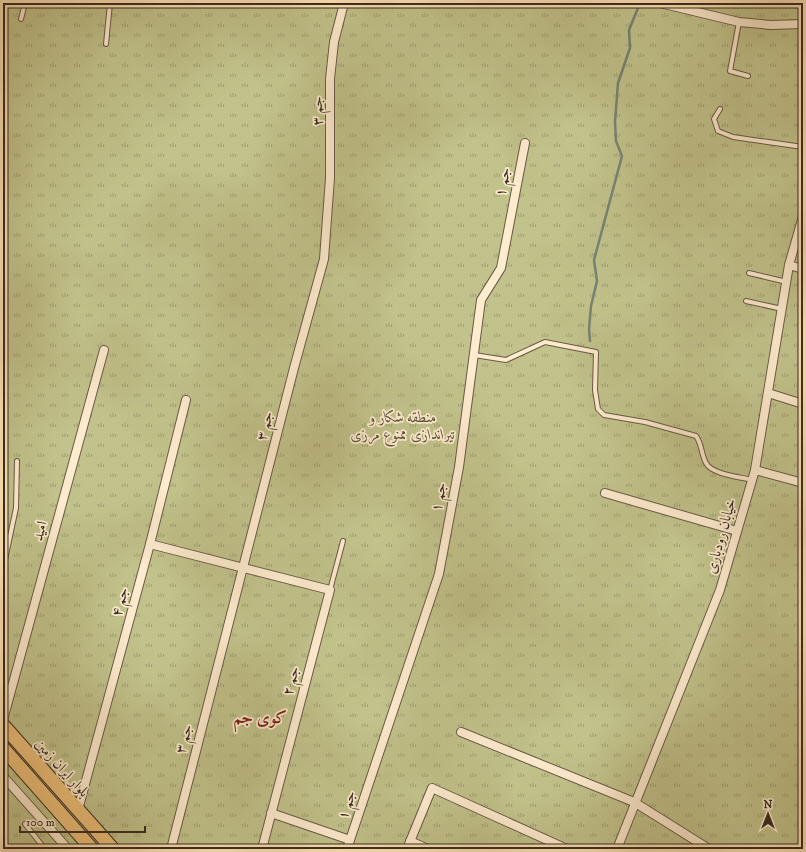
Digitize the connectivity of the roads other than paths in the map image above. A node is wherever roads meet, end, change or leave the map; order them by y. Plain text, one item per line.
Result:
1 (25, 3) edge
2 (110, 3) edge
3 (344, 3) edge
4 (660, 3) edge
5 (21, 19) dead end
6 (739, 22) junction
7 (803, 24) edge
8 (106, 44) dead end
9 (748, 76) dead end
10 (720, 109) dead end
11 (525, 143) dead end
12 (803, 147) edge
13 (803, 216) edge
14 (790, 265) junction
15 (803, 269) edge
16 (749, 273) dead end
17 (787, 282) junction
18 (746, 301) dead end
19 (782, 309) junction
20 (104, 350) dead end
21 (474, 355) junction
22 (768, 393) junction
23 (186, 400) dead end
24 (803, 404) edge
25 (17, 461) dead end
26 (755, 470) junction
27 (752, 480) junction
28 (803, 483) edge
29 (605, 493) dead end
30 (737, 531) junction
31 (343, 541) dead end
32 (150, 544) junction
33 (3, 569) edge
34 (244, 569) junction
35 (330, 590) junction
36 (3, 720) edge
37 (3, 725) edge
38 (461, 732) dead end
39 (3, 748) edge
40 (3, 776) edge
41 (634, 802) junction
42 (78, 810) junction
43 (271, 813) junction
44 (25, 824) dead end
45 (350, 840) junction
46 (409, 845) edge
47 (45, 849) edge
48 (68, 849) edge
49 (92, 849) edge
50 (113, 849) edge
51 (172, 849) edge
52 (262, 849) edge
53 (347, 849) edge
54 (428, 849) edge
55 (567, 849) edge
56 (616, 849) edge
57 (709, 849) edge

1 - 5 lane
2 - 8 lane
3 - 34 street, جم ۳
4 - 6 street
6 - 7 street
6 - 9 lane
10 - 12 lane
11 - 21 street, جم ۱
13 - 14 street, خیابان رودباری
14 - 15 street
14 - 17 street, خیابان رودباری
16 - 17 lane
17 - 19 street, خیابان رودباری
18 - 19 lane
19 - 22 street, خیابان رودباری
20 - 36 street, امید
21 - 27 lane
21 - 45 street, جم ۱
22 - 24 street
22 - 26 street, خیابان رودباری
23 - 32 street, جم ۴
25 - 33 lane
26 - 27 street, خیابان رودباری
26 - 28 street
27 - 30 street, خیابان رودباری
29 - 30 street
30 - 41 street, خیابان رودباری
31 - 35 lane
32 - 34 street
32 - 42 street, جم ۴
34 - 35 street
34 - 51 street, جم ۳
35 - 43 street, جم ۲
37 - 42 main road, بلوار ایران زمین
38 - 41 street
39 - 49 main road, بلوار ایران زمین
40 - 48 street
41 - 56 street, خیابان رودباری
41 - 57 street
42 - 50 main road, بلوار ایران زمین
43 - 45 street
43 - 52 street, جم ۲
44 - 47 lane
45 - 53 street, جم ۱
46 - 54 street
46 - 55 street

